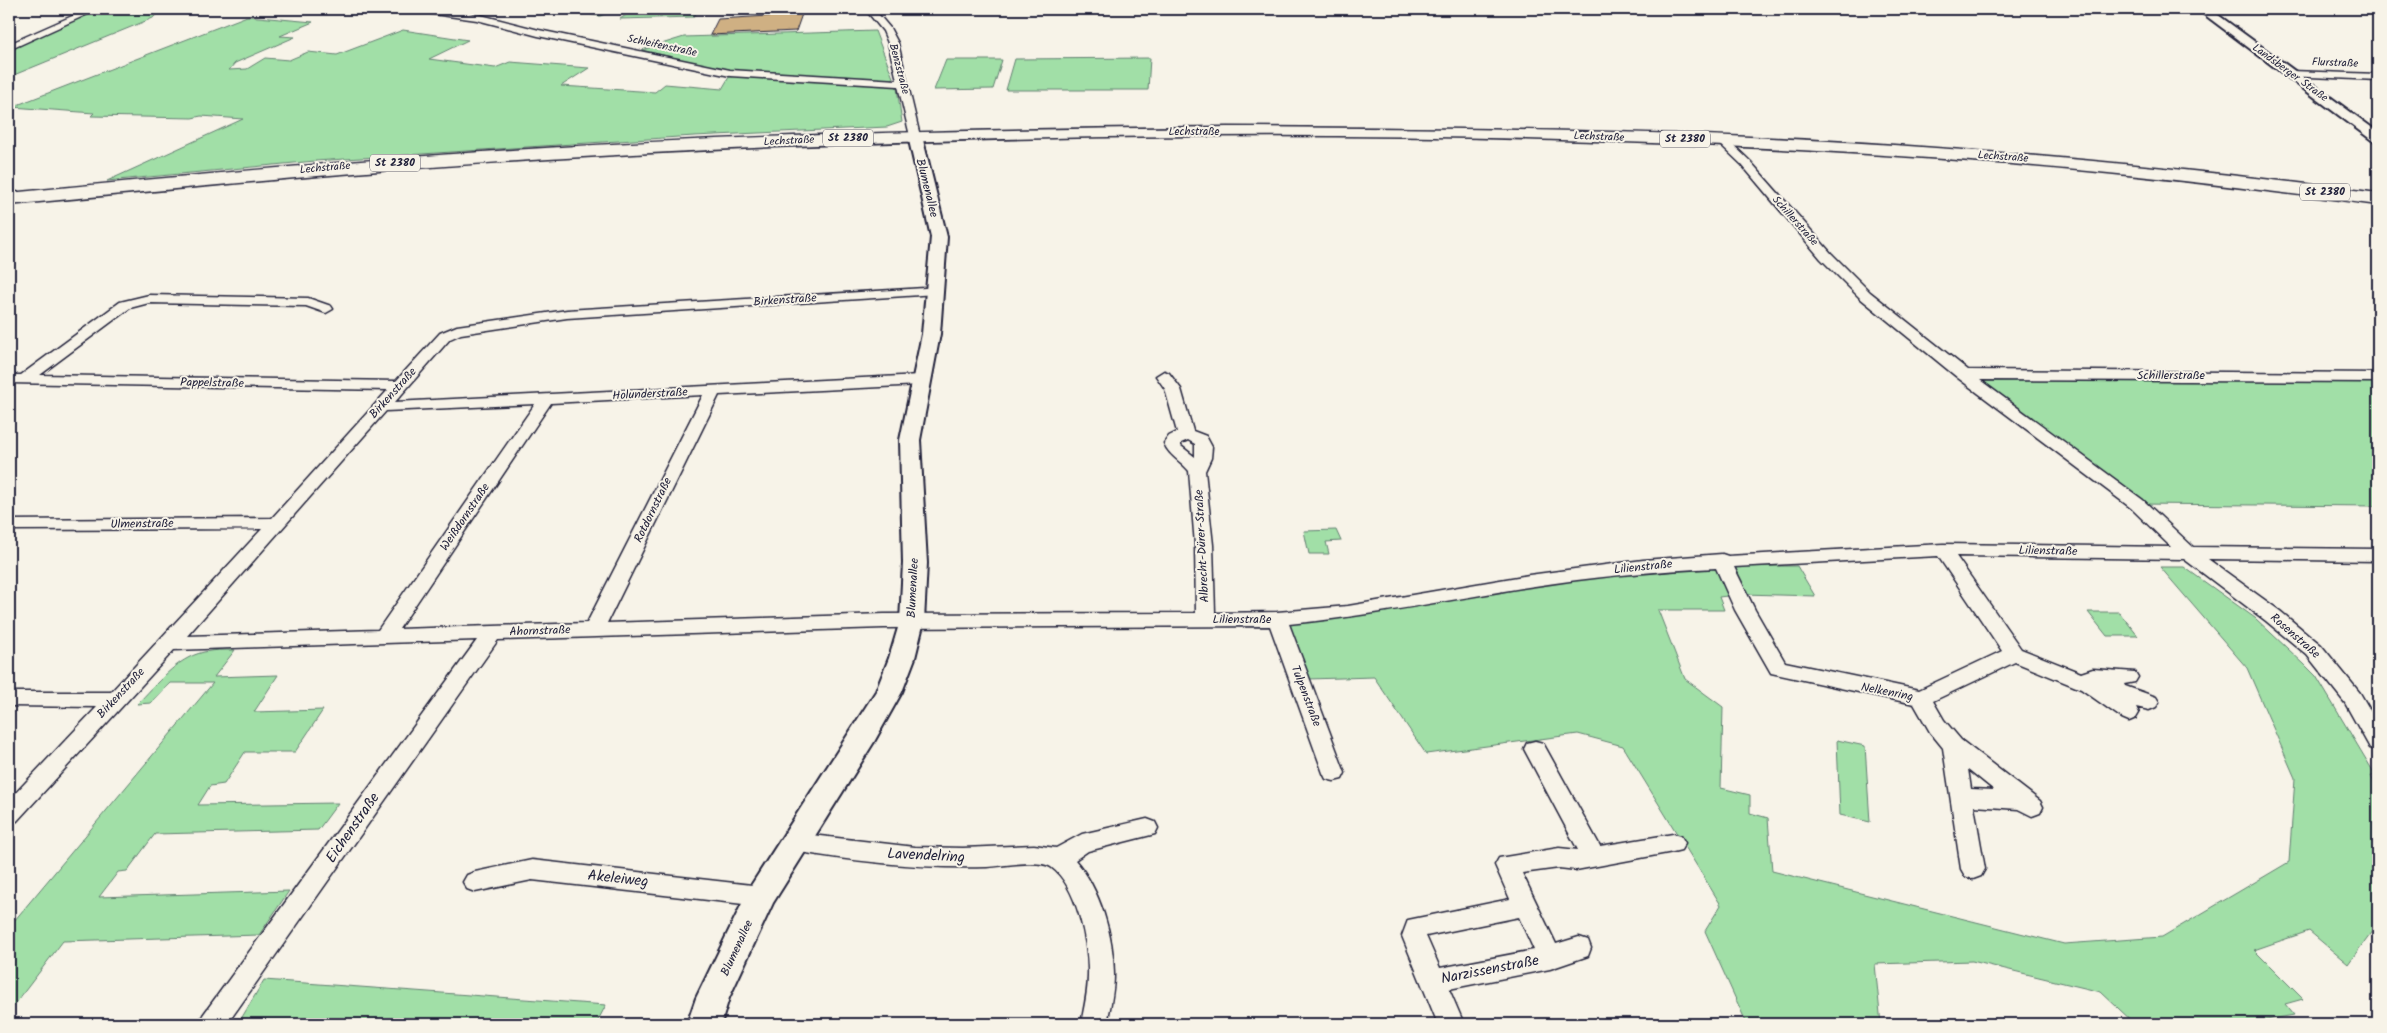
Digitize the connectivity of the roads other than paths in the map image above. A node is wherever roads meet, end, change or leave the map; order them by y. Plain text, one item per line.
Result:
1 (95, 9) edge
2 (419, 9) edge
3 (869, 9) edge
4 (2203, 9) edge
5 (9, 47) edge
6 (2291, 74) junction
7 (2378, 77) edge
8 (904, 83) junction
9 (914, 136) junction
10 (2378, 138) edge
11 (1723, 141) junction
12 (9, 199) edge
13 (2378, 199) edge
14 (936, 290) junction
15 (326, 310) dead end
16 (1963, 375) junction
17 (1164, 376) dead end
18 (2378, 377) edge
19 (16, 379) edge
20 (920, 380) junction
21 (400, 386) junction
22 (714, 391) junction
23 (545, 400) junction
24 (380, 408) junction
25 (276, 523) junction
26 (9, 525) edge
27 (1944, 550) junction
28 (2187, 552) junction
29 (2378, 555) edge
30 (1722, 560) junction
31 (1277, 619) junction
32 (1206, 620) junction
33 (912, 621) junction
34 (594, 629) junction
35 (493, 632) junction
36 (385, 635) junction
37 (168, 643) junction
38 (2014, 654) junction
39 (2105, 684) junction
40 (1921, 698) junction
41 (9, 699) edge
42 (114, 700) junction
43 (2149, 702) dead end
44 (2128, 713) dead end
45 (2378, 742) edge
46 (1954, 746) junction
47 (1535, 749) dead end
48 (1334, 773) dead end
49 (1962, 797) junction
50 (9, 815) edge
51 (1147, 828) dead end
52 (794, 842) junction
53 (1673, 843) dead end
54 (1594, 857) junction
55 (1058, 859) junction
56 (1973, 869) dead end
57 (475, 882) dead end
58 (761, 896) junction
59 (1525, 906) junction
60 (1579, 948) dead end
61 (1550, 958) junction
62 (1433, 982) junction
63 (1446, 1023) edge
64 (212, 1024) edge
65 (704, 1024) edge
66 (1094, 1024) edge

1 - 5 street
2 - 8 street, Schleifenstraße
3 - 8 street, Benzstraße
4 - 6 street, Landsberger Straße
6 - 7 street, Flurstraße
6 - 10 street, Landsberger Straße
8 - 9 street, Benzstraße
9 - 11 main road, Lechstraße / St 2380
9 - 12 main road, Lechstraße / St 2380
9 - 14 street, Blumenallee
11 - 13 main road, Lechstraße / St 2380
11 - 16 street, Schillerstraße
14 - 20 street, Blumenallee
14 - 21 street, Birkenstraße
15 - 19 street, Pappelstraße
16 - 18 street, Schillerstraße
16 - 28 street, Schillerstraße
17 - 32 street, Albrecht-Dürer-Straße
19 - 21 street, Pappelstraße
20 - 22 street, Holunderstraße
20 - 33 street, Blumenallee
21 - 24 street, Birkenstraße
22 - 23 street, Holunderstraße
22 - 34 street, Rotdornstraße
23 - 24 street, Holunderstraße
23 - 36 street, Weißdornstraße
24 - 25 street, Birkenstraße
25 - 26 street, Ulmenstraße
25 - 37 street, Birkenstraße
27 - 28 street, Lilienstraße
27 - 30 street, Lilienstraße
27 - 38 street
28 - 29 street, Lilienstraße
28 - 45 street, Rosenstraße
30 - 31 street, Lilienstraße
30 - 40 street, Nelkenring
31 - 32 street, Lilienstraße
31 - 48 street, Tulpenstraße
32 - 33 street, Lilienstraße
33 - 34 street, Ahornstraße
33 - 52 street, Blumenallee
34 - 35 street, Ahornstraße
35 - 36 street, Ahornstraße
35 - 64 street, Eichenstraße
36 - 37 street, Ahornstraße
37 - 42 street, Birkenstraße
38 - 39 street
38 - 40 street, Nelkenring
39 - 43 street
39 - 44 street
40 - 46 street
41 - 42 street
42 - 50 street, Birkenstraße
46 - 49 street
46 - 49 street
47 - 54 street
49 - 56 street
51 - 55 street
52 - 55 street, Lavendelring
52 - 58 street, Blumenallee
53 - 54 street, Narzissenstraße
54 - 59 street, Narzissenstraße
55 - 66 street
57 - 58 street, Akeleiweg
58 - 65 street, Blumenallee
59 - 61 street, Narzissenstraße
59 - 62 street, Narzissenstraße
60 - 61 street
61 - 62 street, Narzissenstraße
62 - 63 street, Narzissenstraße

